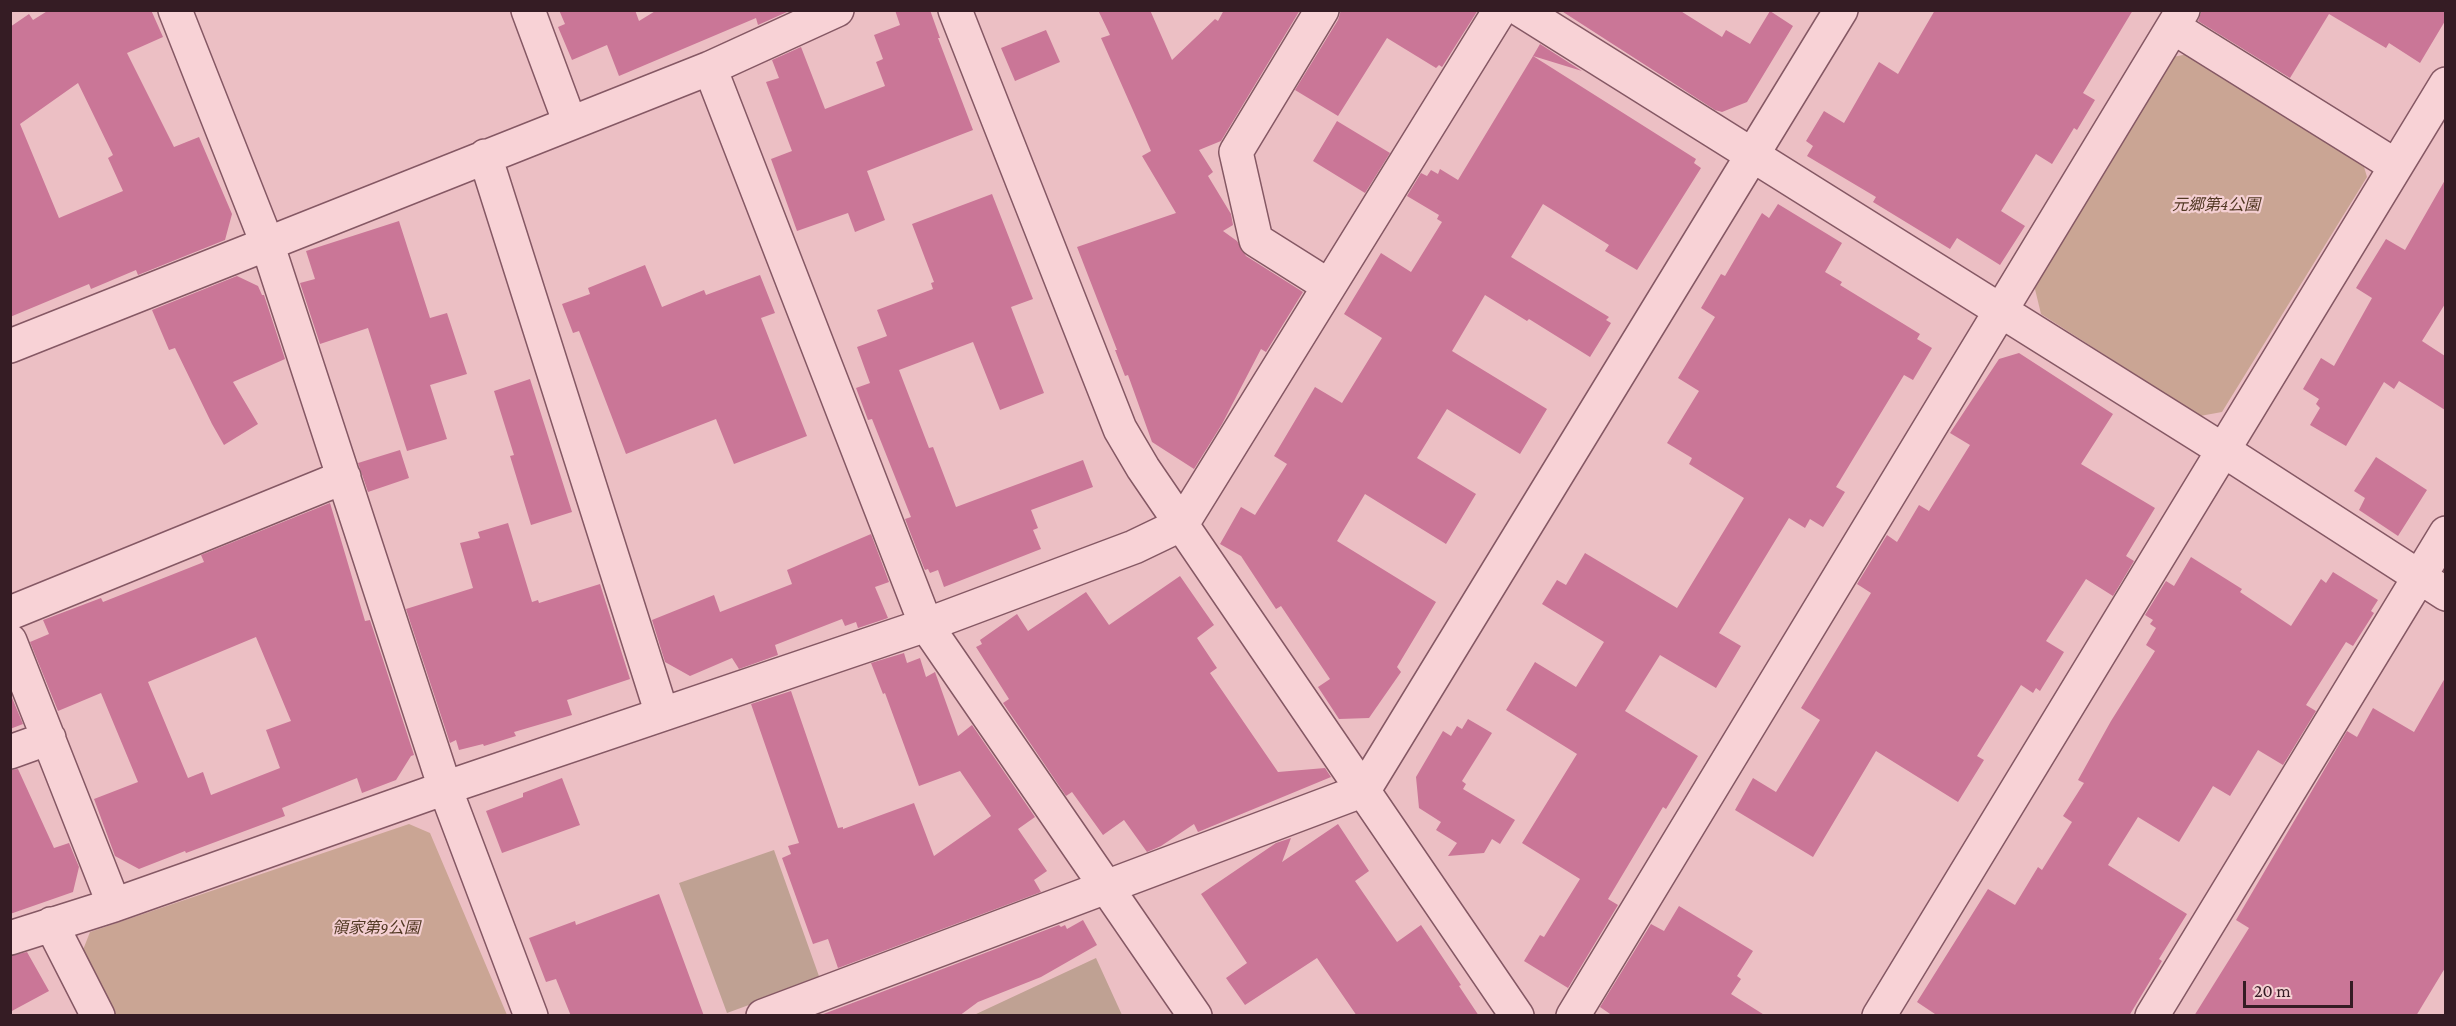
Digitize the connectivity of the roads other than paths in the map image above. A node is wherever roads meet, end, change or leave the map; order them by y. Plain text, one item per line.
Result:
1 (175, 10) edge
2 (528, 10) edge
3 (837, 10) edge
4 (955, 10) edge
5 (1322, 10) edge
6 (1500, 10) edge
7 (1521, 10) edge
8 (1841, 10) edge
9 (2178, 19) edge
10 (710, 68) junction
11 (2445, 84) edge
12 (570, 123) junction
13 (485, 156) junction
14 (1753, 156) junction
15 (2396, 166) junction
16 (267, 243) junction
17 (1329, 286) junction
18 (2001, 312) junction
19 (10, 346) edge
20 (2223, 450) junction
21 (344, 477) junction
22 (1182, 524) junction
23 (2445, 533) edge
24 (2432, 586) edge
25 (10, 613) edge
26 (926, 625) junction
27 (11, 644) edge
28 (662, 714) junction
29 (49, 738) junction
30 (10, 752) edge
31 (445, 788) junction
32 (1364, 790) junction
33 (1106, 885) junction
34 (114, 905) junction
35 (51, 924) junction
36 (10, 938) edge
37 (98, 1016) edge
38 (531, 1016) edge
39 (763, 1016) edge
40 (1195, 1016) edge
41 (1517, 1016) edge
42 (1574, 1016) edge
43 (1879, 1016) edge
44 (2152, 1016) edge

1 - 16 street
2 - 12 street
3 - 10 street
4 - 22 street
5 - 17 street
6 - 17 street
7 - 14 street
8 - 14 street
9 - 15 street
9 - 18 street
10 - 12 street
10 - 26 street
11 - 15 street
12 - 13 street
13 - 16 street
13 - 28 street
14 - 18 street
14 - 32 street
15 - 20 street
16 - 19 street
16 - 21 street
17 - 22 street
18 - 20 street
18 - 42 street
20 - 24 street
20 - 43 street
21 - 25 street
21 - 31 street
22 - 26 street
22 - 32 street
23 - 24 street
24 - 44 street
26 - 28 street
26 - 33 street
27 - 29 street
28 - 31 street
29 - 30 street
29 - 34 street
31 - 34 street
31 - 38 street
32 - 33 street
32 - 41 street
33 - 39 street
33 - 40 street
34 - 35 street
35 - 36 street
35 - 37 street

